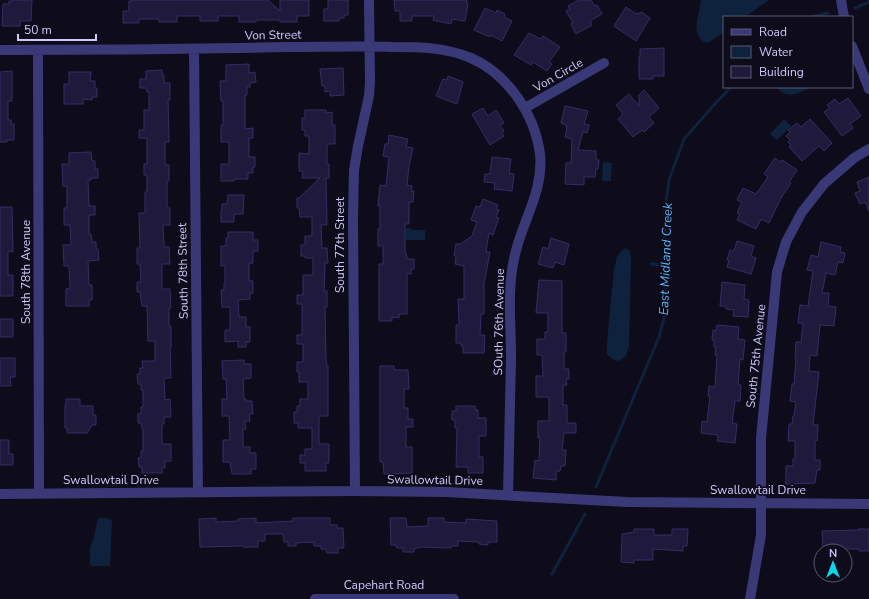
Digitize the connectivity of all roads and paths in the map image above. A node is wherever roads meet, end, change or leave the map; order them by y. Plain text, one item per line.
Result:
1 (369, 0) edge
2 (841, 0) edge
3 (844, 16) edge
4 (369, 46) junction
5 (194, 49) junction
6 (853, 49) edge
7 (0, 50) edge
8 (38, 50) junction
9 (604, 64) dead end
10 (869, 89) edge
11 (525, 108) junction
12 (869, 149) edge
13 (355, 491) junction
14 (198, 492) junction
15 (0, 494) edge
16 (40, 494) junction
17 (508, 495) junction
18 (762, 504) junction
19 (869, 504) edge
20 (315, 599) edge
21 (454, 599) edge
22 (750, 599) edge

1 - 4 street, South 77th Street
2 - 3 street
4 - 5 street, Von Street
4 - 11 street, Von Street
4 - 13 street, South 77th Street
5 - 8 street, Von Street
5 - 14 street, South 78th Street
6 - 10 street
7 - 8 street, Von Street
8 - 16 street, South 78th Avenue
9 - 11 street, Von Circle
11 - 17 street, SOuth 76th Avenue
12 - 18 street, South 75th Avenue
13 - 14 street, Swallowtail Drive
13 - 17 street, Swallowtail Drive
14 - 16 street, Swallowtail Drive
15 - 16 street, Swallowtail Drive
17 - 18 street, Swallowtail Drive
18 - 19 street, Swallowtail Drive
18 - 22 street, South 75th Avenue
20 - 21 street, Capehart Road

